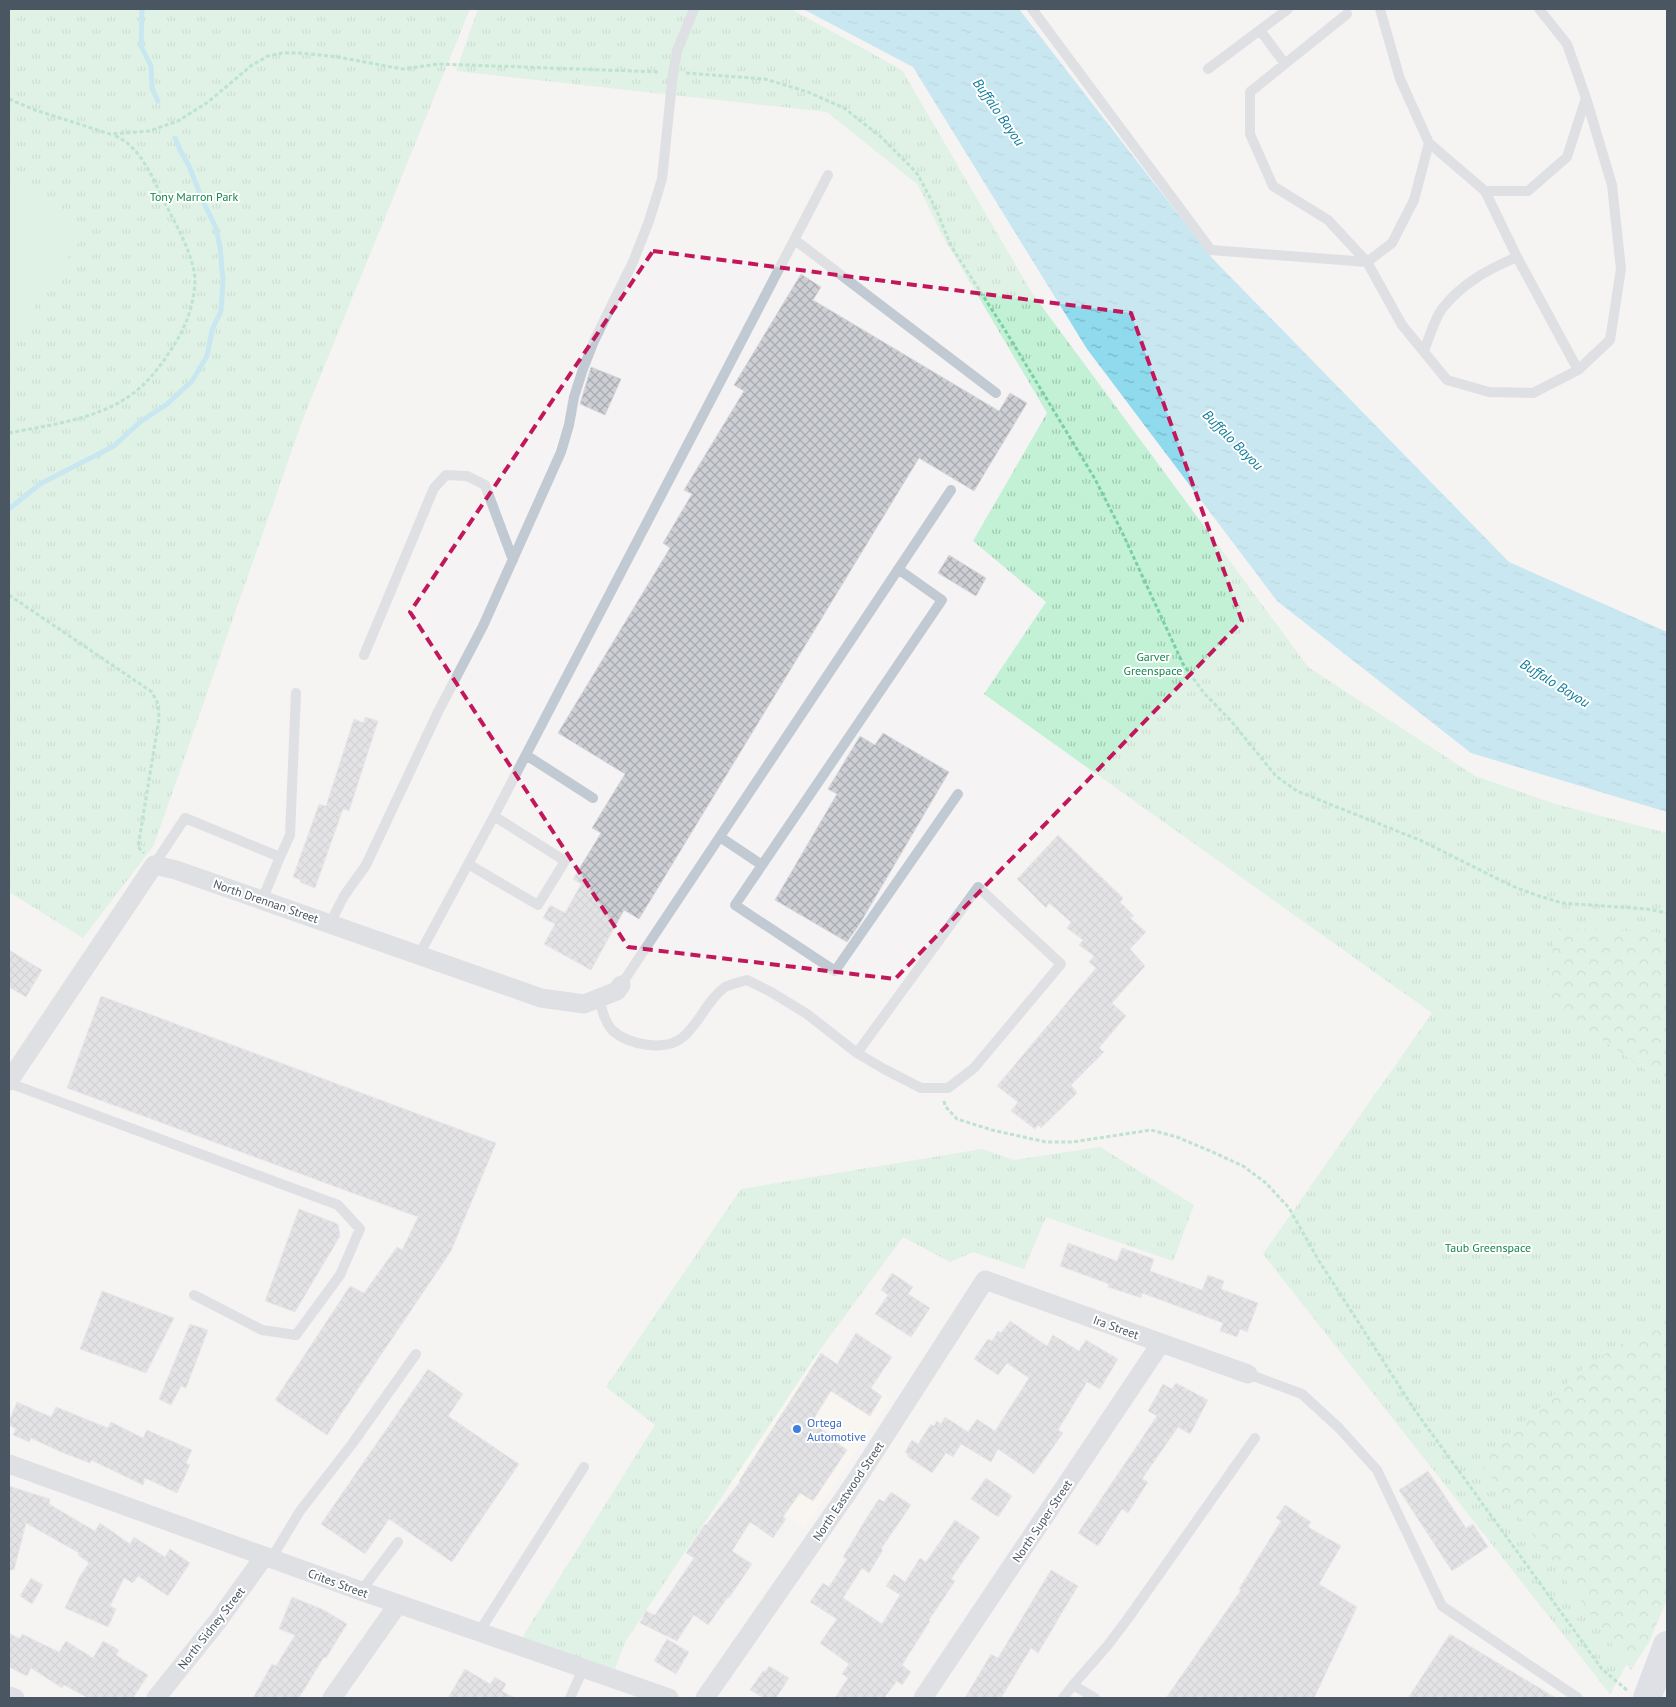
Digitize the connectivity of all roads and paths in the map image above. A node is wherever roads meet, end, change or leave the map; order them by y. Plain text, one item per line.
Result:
1 (694, 9) edge
2 (1032, 9) edge
3 (1288, 9) edge
4 (1380, 9) edge
5 (1539, 9) edge
6 (1348, 10) edge
7 (1260, 30) junction
8 (1285, 64) junction
9 (1208, 69) dead end
10 (673, 72) junction
11 (1586, 98) junction
12 (9, 99) edge
13 (110, 134) junction
14 (1430, 143) junction
15 (828, 175) dead end
16 (1485, 191) junction
17 (795, 240) junction
18 (1518, 257) junction
19 (1368, 262) junction
20 (1424, 351) junction
21 (1578, 370) junction
22 (996, 393) dead end
23 (9, 433) edge
24 (951, 490) dead end
25 (513, 560) junction
26 (898, 569) junction
27 (9, 595) edge
28 (364, 655) dead end
29 (296, 693) dead end
30 (526, 755) junction
31 (958, 794) dead end
32 (593, 798) dead end
33 (494, 816) junction
34 (720, 837) junction
35 (280, 857) junction
36 (468, 864) junction
37 (762, 865) junction
38 (154, 866) junction
39 (262, 900) junction
40 (1667, 913) edge
41 (330, 924) junction
42 (419, 955) junction
43 (621, 985) joint
44 (599, 998) junction
45 (857, 1052) junction
46 (9, 1082) edge
47 (943, 1088) junction
48 (985, 1280) joint
49 (194, 1295) dead end
50 (1161, 1343) junction
51 (416, 1354) dead end
52 (1248, 1374) joint
53 (1255, 1438) dead end
54 (9, 1464) edge
55 (584, 1467) dead end
56 (398, 1542) dead end
57 (267, 1558) junction
58 (361, 1591) junction
59 (398, 1604) junction
60 (479, 1632) junction
61 (1667, 1645) edge
62 (583, 1669) junction
63 (1667, 1669) edge
64 (1073, 1685) junction
65 (9, 1696) edge
66 (1642, 1697) edge
67 (15, 1698) edge
68 (156, 1698) edge
69 (332, 1698) edge
70 (570, 1698) edge
71 (669, 1698) edge
72 (705, 1698) edge
73 (923, 1698) edge
74 (1063, 1698) edge
75 (1095, 1698) edge
76 (1578, 1698) edge

1 - 10 lane
2 - 19 lane
3 - 7 lane
4 - 14 lane
5 - 11 lane
6 - 8 lane
7 - 8 lane
7 - 9 lane
8 - 19 lane
10 - 13 path
10 - 25 lane
10 - 40 path
11 - 16 lane
11 - 21 lane
12 - 13 path
13 - 23 path
14 - 16 lane
14 - 19 lane
15 - 17 lane
16 - 18 lane
17 - 22 lane
17 - 30 lane
18 - 20 lane
18 - 21 lane
19 - 20 lane
20 - 21 lane
24 - 26 lane
25 - 28 lane
25 - 41 lane
26 - 34 lane
26 - 37 lane
27 - 38 path
29 - 35 lane
30 - 32 lane
30 - 33 lane
31 - 37 lane
33 - 36 lane
33 - 36 lane
34 - 37 lane
34 - 43 lane
35 - 38 lane
35 - 39 lane
36 - 42 lane
38 - 39 street, North Drennan Street
38 - 46 street
39 - 41 street, North Drennan Street
41 - 42 street, North Drennan Street
42 - 44 street, North Drennan Street
43 - 44 street, North Drennan Street
44 - 45 lane
45 - 47 lane
45 - 47 lane
46 - 49 lane
47 - 66 path
48 - 50 street, Ira Street
48 - 72 street, North Eastwood Street
50 - 52 street, Ira Street
50 - 73 street, North Super Street
51 - 57 lane
52 - 76 lane
53 - 64 lane
54 - 57 street, Crites Street
55 - 60 lane
56 - 58 lane
57 - 58 street, Crites Street
57 - 68 street, North Sidney Street
58 - 59 street, Crites Street
59 - 60 street, Crites Street
59 - 69 street
60 - 62 street, Crites Street
61 - 66 main road
62 - 70 lane
62 - 71 street, Crites Street
63 - 66 main road
64 - 74 lane
64 - 75 lane
65 - 67 street

